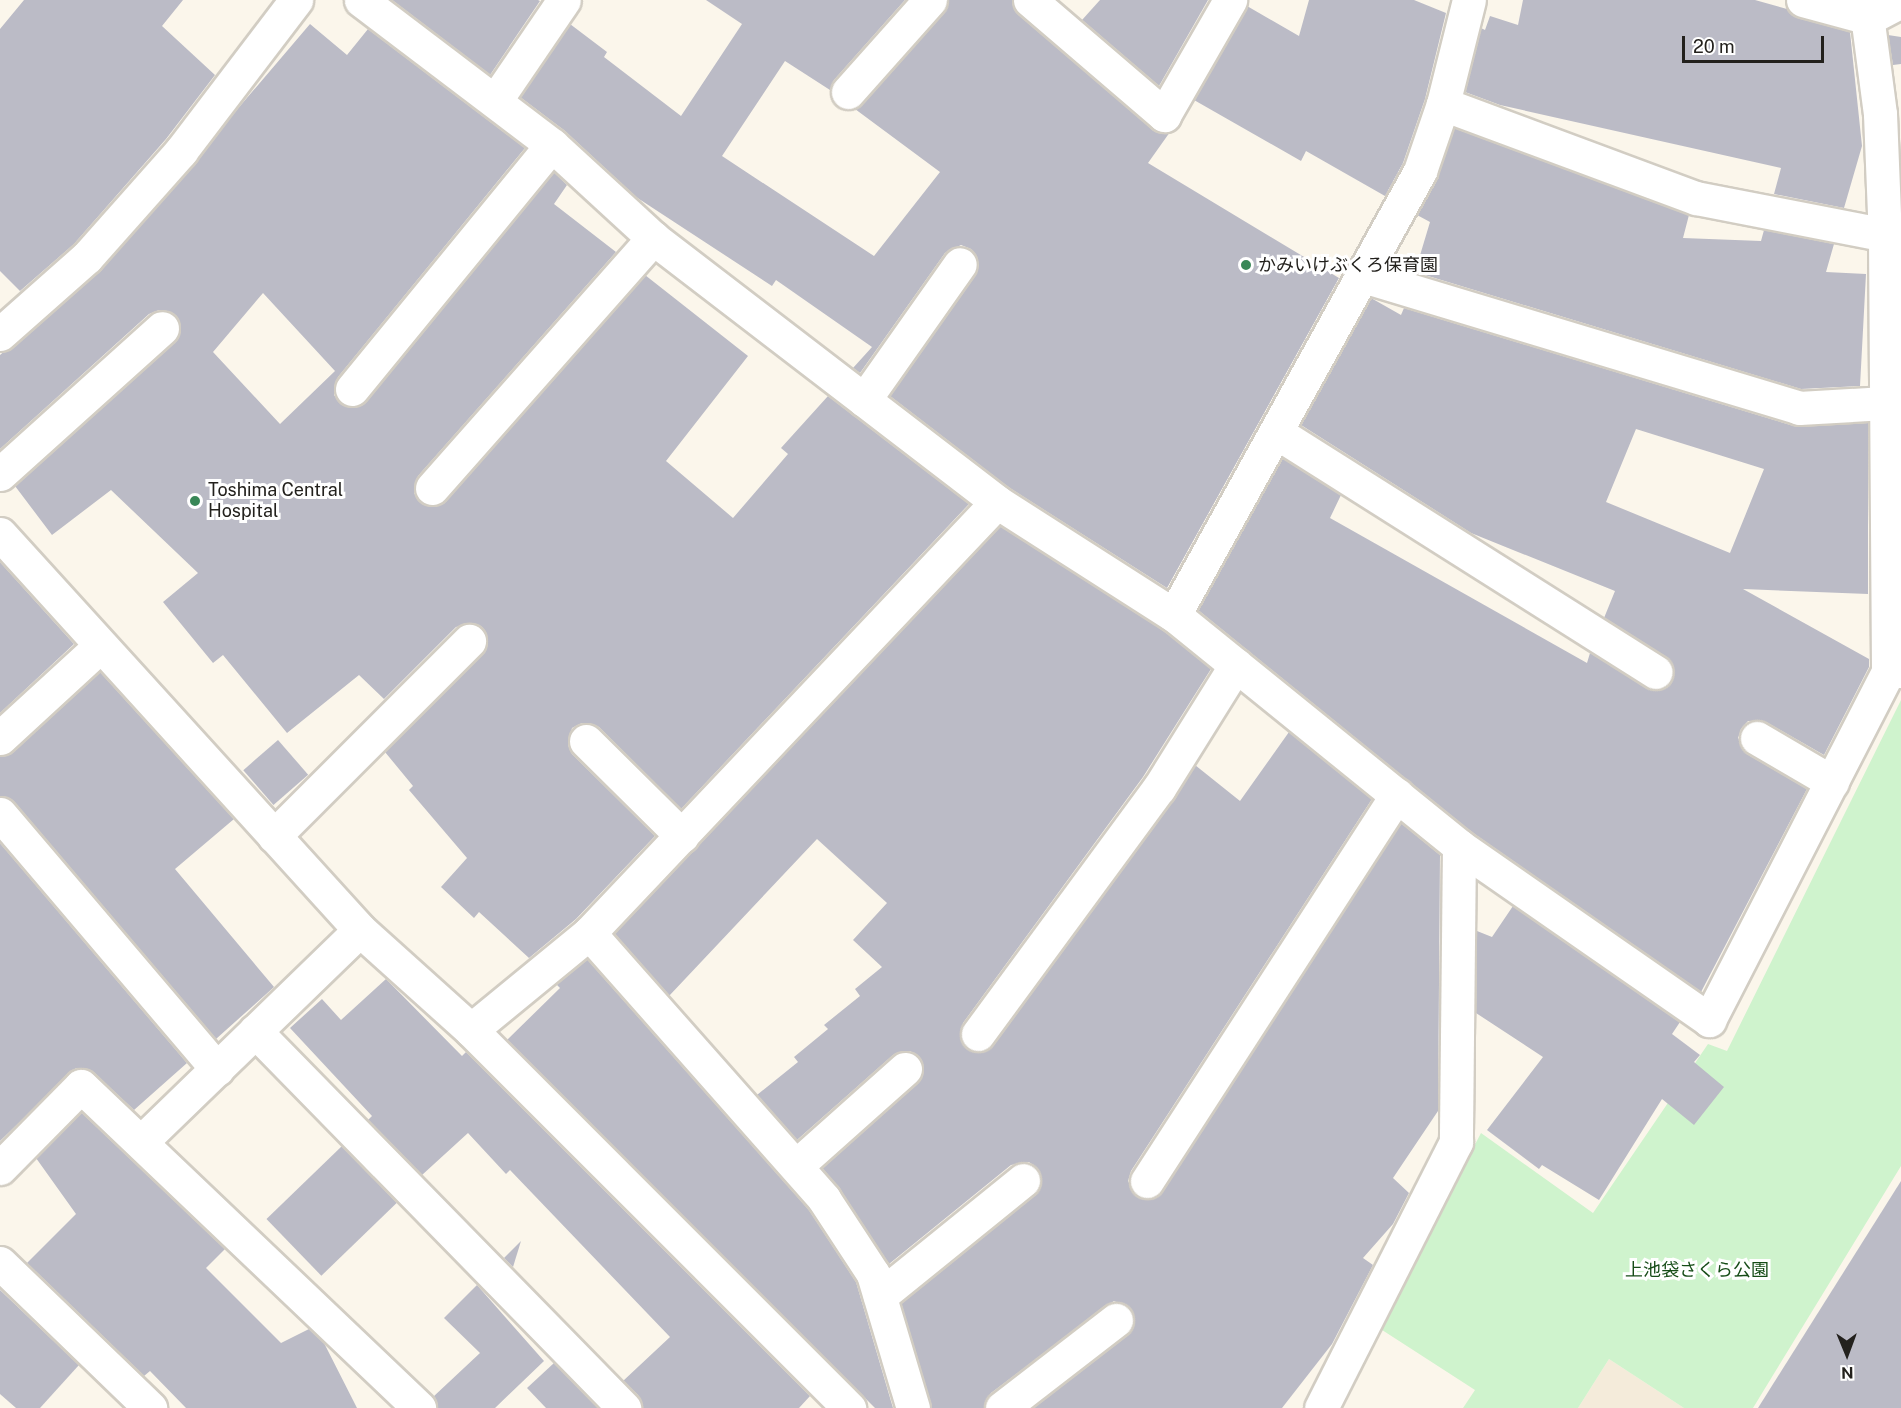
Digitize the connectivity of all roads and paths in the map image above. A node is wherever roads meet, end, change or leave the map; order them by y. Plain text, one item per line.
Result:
1 (296, 0) edge
2 (361, 0) edge
3 (564, 0) edge
4 (930, 0) edge
5 (1030, 0) edge
6 (1230, 0) edge
7 (1469, 0) edge
8 (1803, 0) edge
9 (1901, 1) edge
10 (1867, 9) edge
11 (848, 92) dead end
12 (495, 101) junction
13 (1443, 104) junction
14 (552, 145) junction
15 (653, 238) junction
16 (1893, 238) edge
17 (960, 264) dead end
18 (1363, 276) junction
19 (162, 328) dead end
20 (0, 334) edge
21 (352, 388) dead end
22 (864, 400) junction
23 (1885, 403) junction
24 (1276, 432) junction
25 (0, 474) edge
26 (432, 488) dead end
27 (997, 502) junction
28 (0, 534) edge
29 (1174, 615) junction
30 (469, 641) dead end
31 (99, 647) junction
32 (1236, 665) junction
33 (1895, 671) edge
34 (1655, 672) dead end
35 (0, 738) edge
36 (1757, 738) dead end
37 (586, 741) dead end
38 (1832, 782) junction
39 (1397, 795) junction
40 (0, 814) edge
41 (274, 836) junction
42 (682, 836) junction
43 (1459, 846) junction
44 (360, 930) junction
45 (589, 933) junction
46 (471, 1030) junction
47 (255, 1031) junction
48 (978, 1034) dead end
49 (217, 1069) junction
50 (905, 1069) dead end
51 (142, 1141) junction
52 (796, 1166) junction
53 (0, 1168) edge
54 (1023, 1180) dead end
55 (1147, 1180) dead end
56 (0, 1263) edge
57 (880, 1296) junction
58 (1116, 1320) dead end
59 (835, 1403) edge
60 (150, 1408) edge
61 (419, 1408) edge
62 (624, 1408) edge
63 (913, 1408) edge
64 (1002, 1408) edge
65 (1321, 1408) edge

1 - 20 street
2 - 12 street
3 - 12 street
4 - 11 street
5 - 6 street
7 - 13 street
8 - 10 street
9 - 10 street
10 - 16 street
12 - 14 street
13 - 16 street
13 - 18 street
14 - 15 street
14 - 21 street
15 - 22 street
15 - 26 street
16 - 23 street
17 - 22 street
18 - 23 street
18 - 24 street
19 - 25 street
22 - 27 street
23 - 33 street
24 - 29 street
24 - 34 street
27 - 29 street
27 - 42 street
28 - 31 street
29 - 32 street
30 - 41 street
31 - 35 street
31 - 41 street
32 - 39 street
32 - 48 street
33 - 38 street
36 - 38 street
37 - 42 street
38 - 43 street
39 - 43 street
39 - 55 street
40 - 49 street
41 - 44 street
42 - 45 street
43 - 65 street
44 - 46 street
44 - 47 street
45 - 46 street
45 - 52 street
46 - 59 street
47 - 49 street
47 - 62 street
49 - 51 street
50 - 52 street
51 - 53 street
51 - 61 street
52 - 57 street
54 - 57 street
56 - 60 street
57 - 63 street
58 - 64 street

